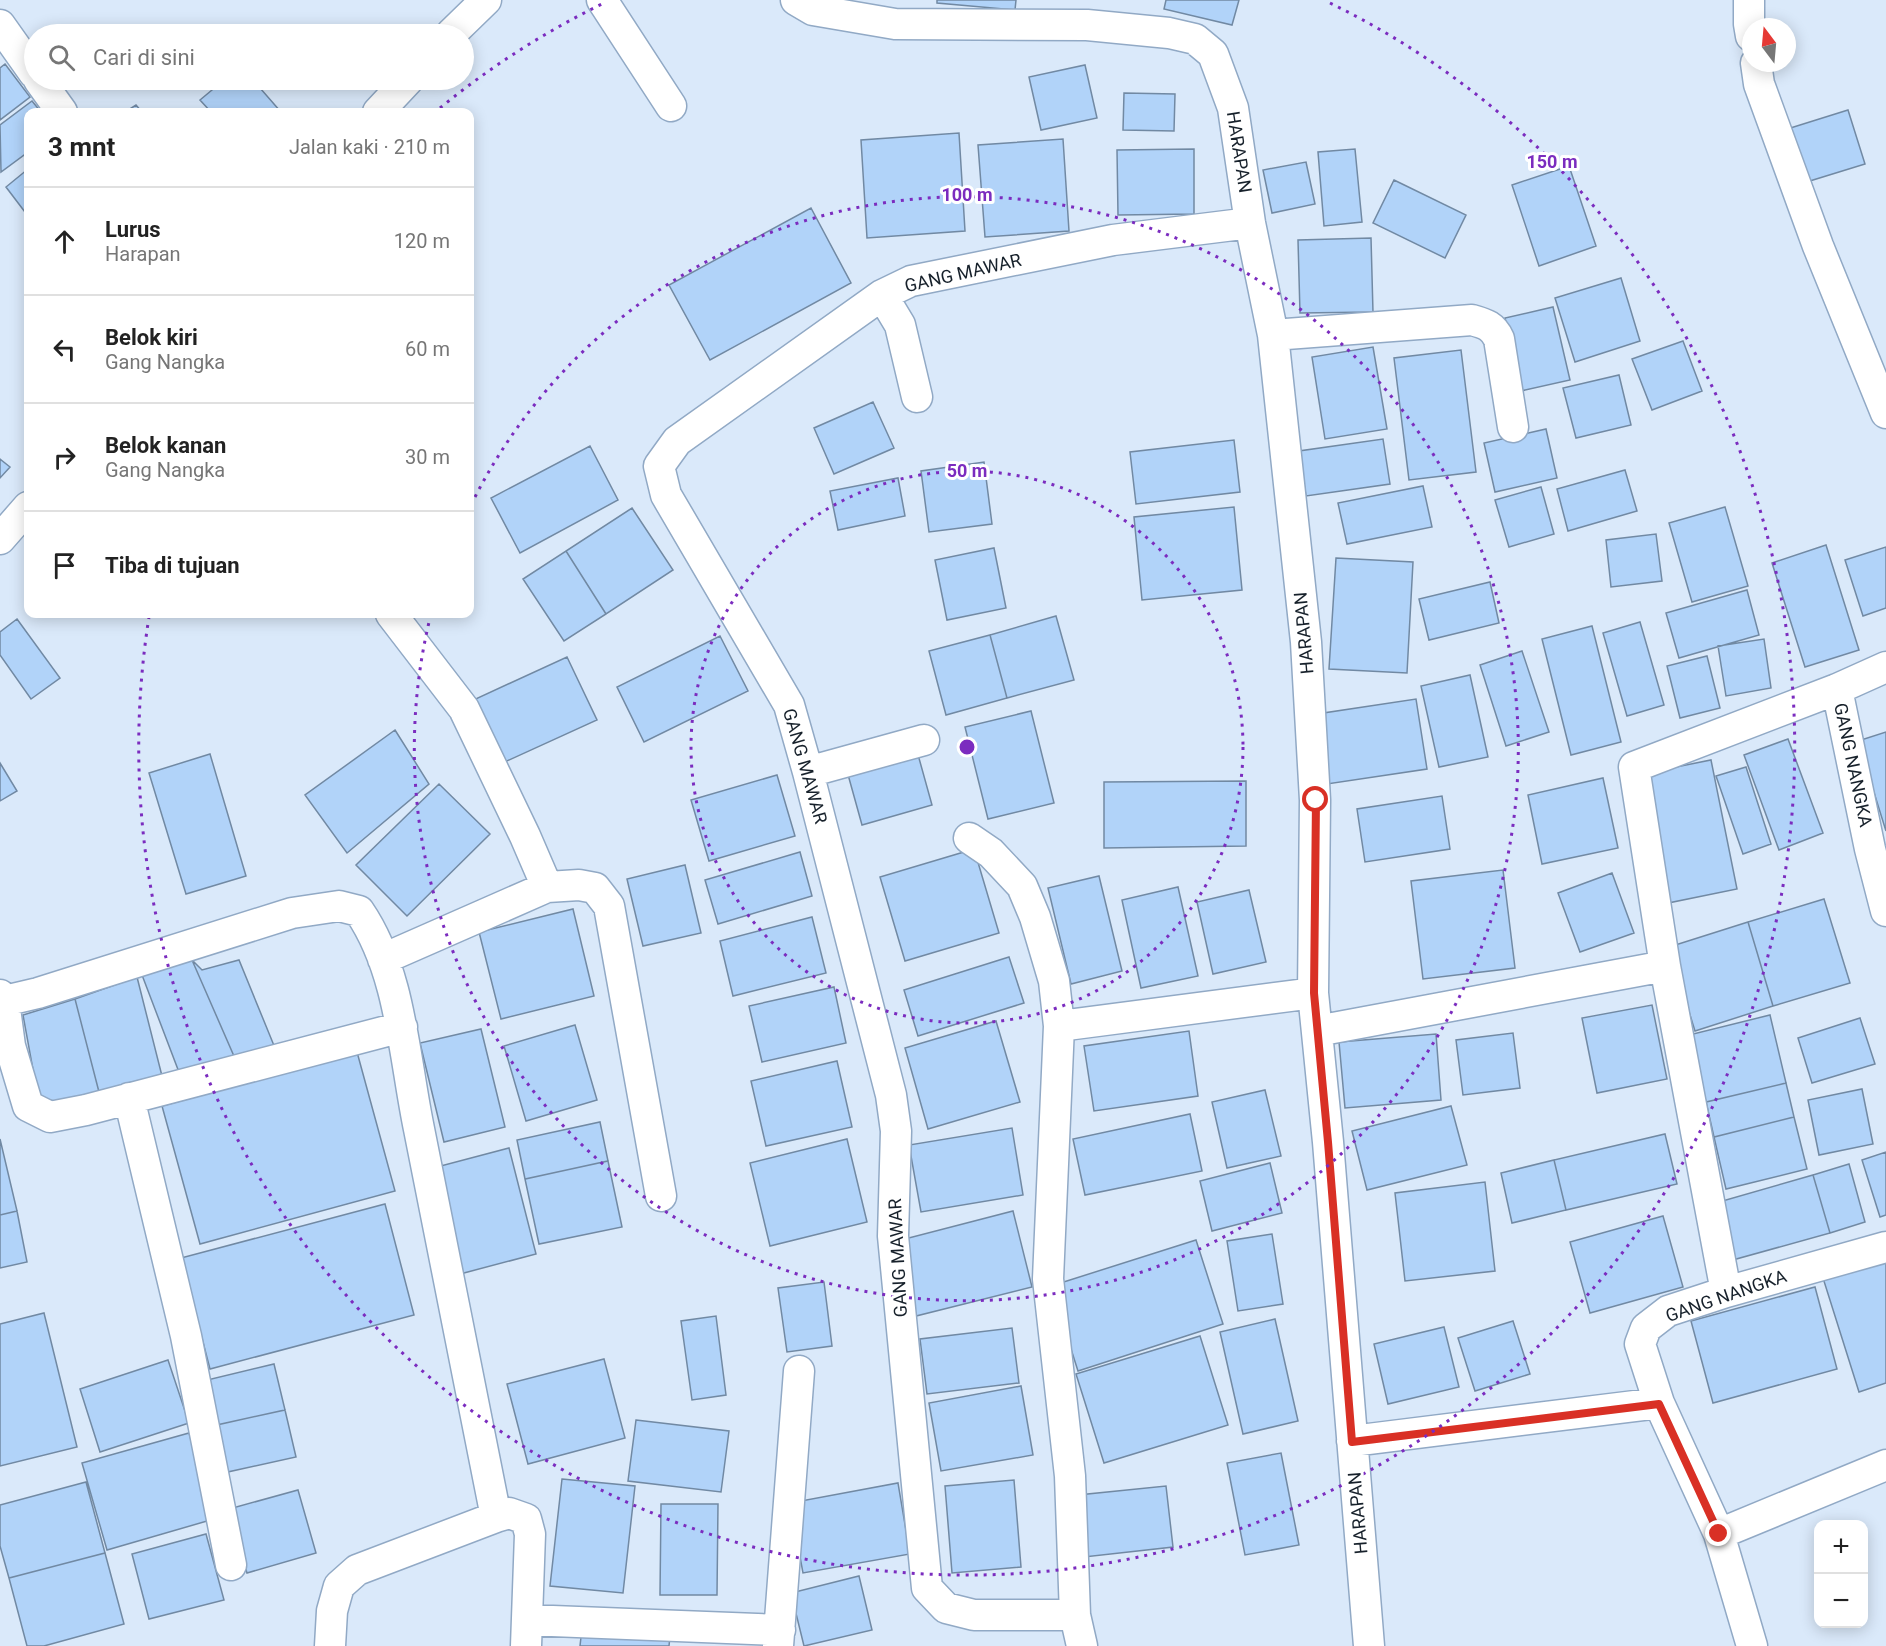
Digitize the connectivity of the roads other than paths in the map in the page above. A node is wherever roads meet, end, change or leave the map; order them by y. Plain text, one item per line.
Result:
1 (486, 0) edge
2 (602, 0) edge
3 (796, 0) edge
4 (1749, 0) edge
5 (1750, 18) edge
6 (461, 24) edge
7 (0, 25) edge
8 (24, 59) edge
9 (1757, 72) edge
10 (46, 90) edge
11 (399, 90) edge
12 (671, 106) dead end
13 (59, 108) edge
14 (382, 108) edge
15 (1250, 223) junction
16 (882, 296) junction
17 (1273, 335) junction
18 (917, 397) dead end
19 (1886, 413) edge
20 (1513, 427) dead end
21 (24, 512) edge
22 (0, 539) edge
23 (394, 618) edge
24 (1886, 667) edge
25 (1837, 689) junction
26 (924, 741) dead end
27 (808, 772) junction
28 (969, 838) dead end
29 (547, 887) junction
30 (1886, 911) edge
31 (383, 959) junction
32 (1665, 966) junction
33 (1314, 993) junction
34 (2, 998) edge
35 (1059, 1026) junction
36 (402, 1027) junction
37 (1317, 1031) junction
38 (129, 1098) junction
39 (661, 1196) dead end
40 (1886, 1247) edge
41 (1726, 1292) junction
42 (799, 1371) dead end
43 (1659, 1404) junction
44 (1352, 1442) junction
45 (1886, 1465) edge
46 (496, 1517) junction
47 (1719, 1534) junction
48 (231, 1565) dead end
49 (1076, 1615) junction
50 (526, 1633) edge
51 (779, 1638) edge
52 (330, 1646) edge
53 (1082, 1646) edge
54 (1369, 1646) edge
55 (1752, 1646) edge

1 - 6 street
2 - 12 street
3 - 15 street, HARAPAN
4 - 5 street
7 - 8 street
9 - 19 street
10 - 13 street
11 - 14 street
15 - 16 street, GANG MAWAR
15 - 17 street, HARAPAN
16 - 18 street
16 - 27 street, GANG MAWAR
17 - 20 street
17 - 33 street, HARAPAN
21 - 22 street
23 - 29 street
24 - 25 street
25 - 30 street, GANG NANGKA
25 - 32 street
26 - 27 street
27 - 49 street, GANG MAWAR
28 - 35 street
29 - 31 street
29 - 39 street
31 - 34 street
31 - 36 street
32 - 37 street
32 - 41 street
33 - 35 street
33 - 37 street, HARAPAN
34 - 38 street
35 - 49 street
36 - 38 street
36 - 46 street
37 - 44 street, HARAPAN
38 - 48 street
40 - 41 street, GANG NANGKA
41 - 43 street, GANG NANGKA
42 - 51 street
43 - 44 street
43 - 47 street, GANG NANGKA
44 - 54 street, HARAPAN
45 - 47 street
46 - 50 street
46 - 52 street
47 - 55 street, GANG NANGKA
49 - 53 street
50 - 51 street

